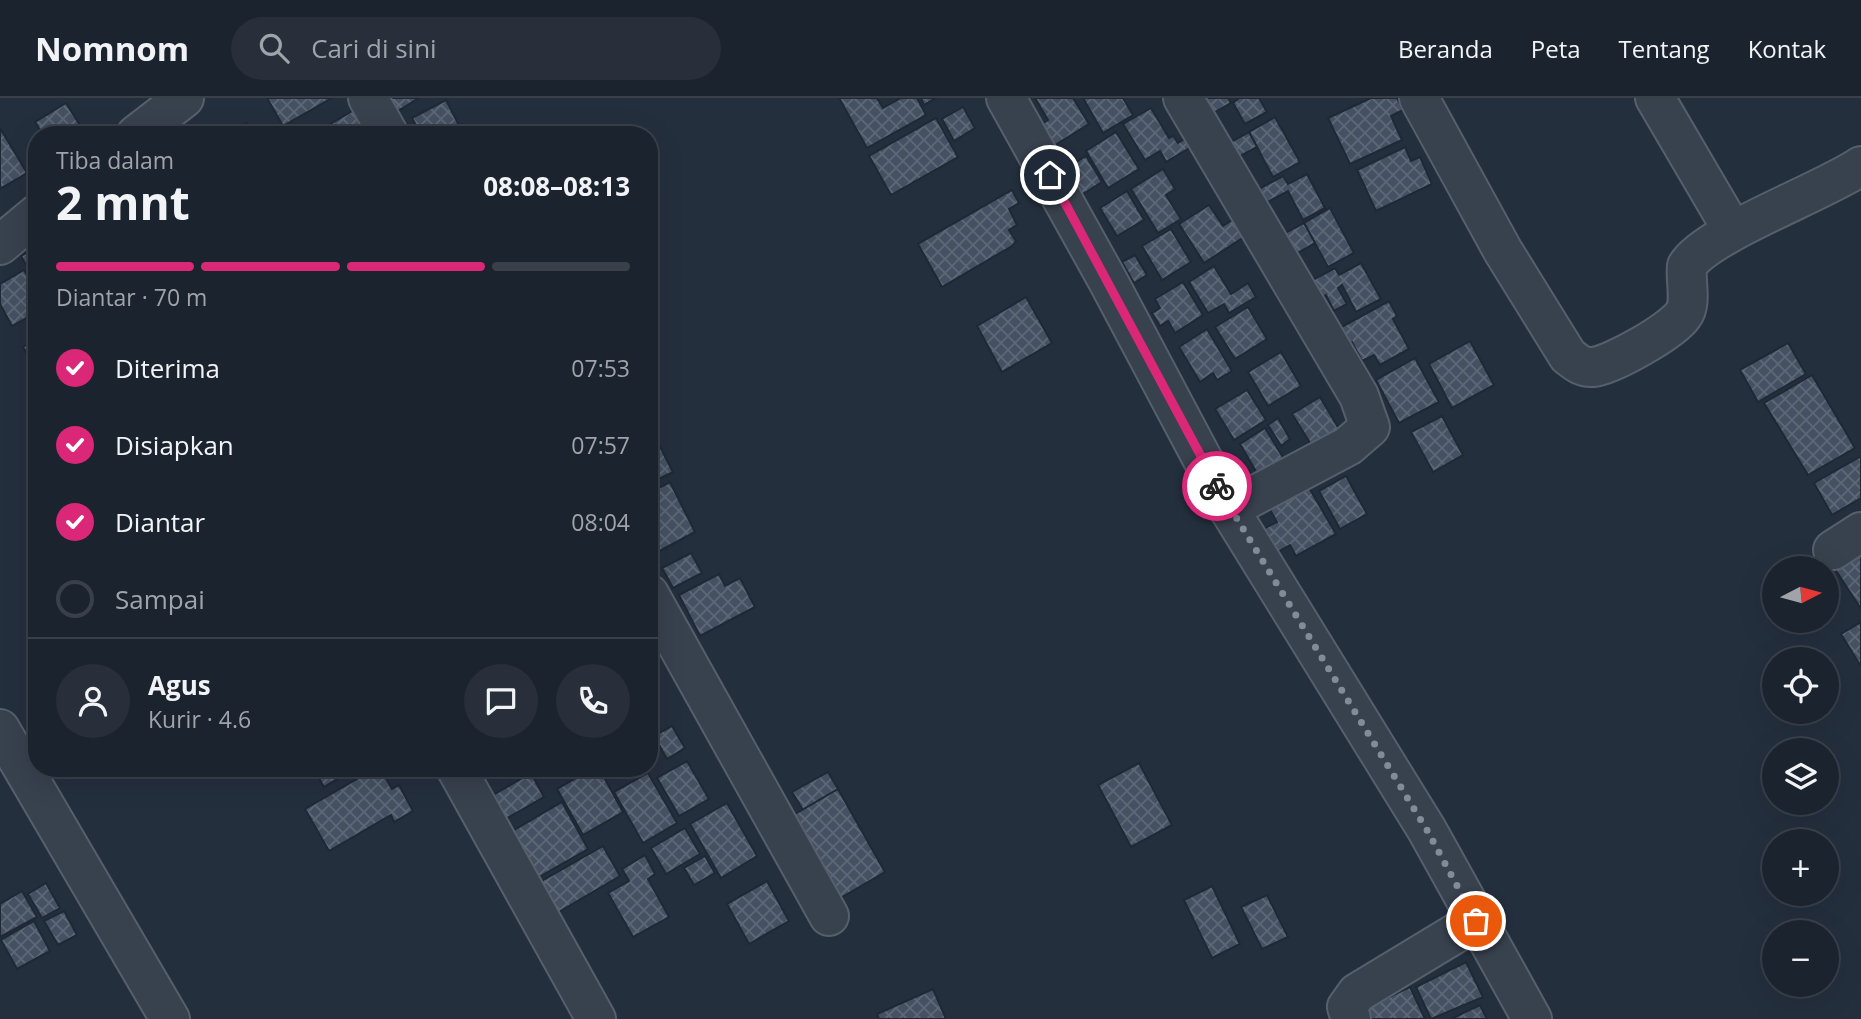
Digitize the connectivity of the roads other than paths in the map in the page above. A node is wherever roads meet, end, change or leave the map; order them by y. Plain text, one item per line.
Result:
1 (184, 98) edge
2 (368, 98) edge
3 (1006, 98) edge
4 (1183, 98) edge
5 (1419, 98) edge
6 (1656, 98) edge
7 (148, 126) edge
8 (384, 126) edge
9 (1861, 166) edge
10 (28, 221) edge
11 (1733, 231) junction
12 (0, 244) edge
13 (1229, 509) junction
14 (658, 610) edge
15 (0, 729) edge
16 (28, 777) edge
17 (28, 777) edge
18 (461, 777) edge
19 (829, 916) dead end
20 (1476, 921) junction
21 (170, 1019) edge
22 (596, 1019) edge
23 (1351, 1019) edge
24 (1532, 1019) edge

1 - 7 street
2 - 8 street
3 - 13 street
4 - 13 street
5 - 11 street
6 - 11 street
9 - 11 street
10 - 12 street
13 - 20 street
14 - 19 street
15 - 16 street
17 - 21 street
18 - 22 street
20 - 23 street
20 - 24 street

